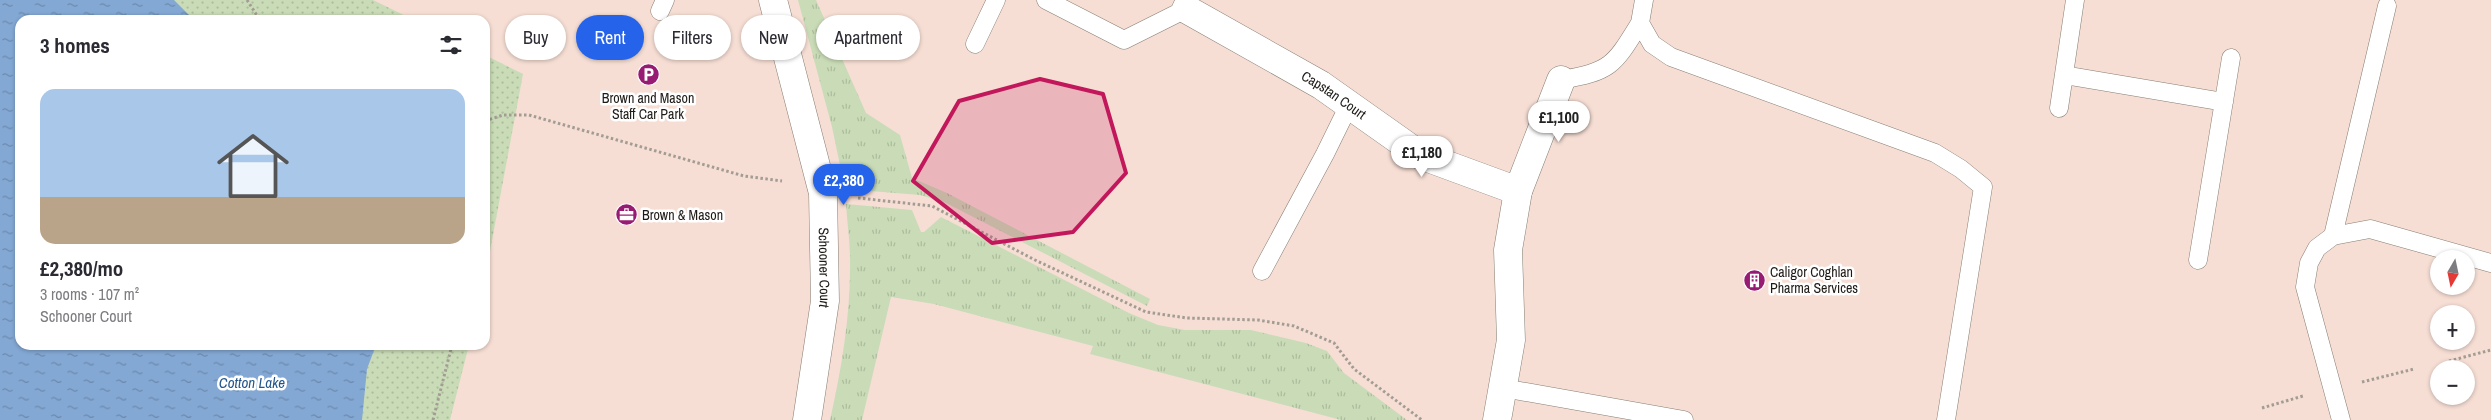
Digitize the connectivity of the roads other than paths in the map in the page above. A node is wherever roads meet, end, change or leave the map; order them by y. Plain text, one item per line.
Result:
1 (773, 0) edge
2 (996, 0) edge
3 (1046, 0) edge
4 (1644, 0) edge
5 (2075, 0) edge
6 (1186, 4) edge
7 (2387, 6) dead end
8 (1640, 23) junction
9 (976, 44) dead end
10 (2231, 58) dead end
11 (2064, 75) junction
12 (1561, 80) joint
13 (2224, 102) junction
14 (1349, 105) junction
15 (2059, 108) dead end
16 (1518, 191) junction
17 (2333, 236) junction
18 (2198, 260) dead end
19 (2491, 263) edge
20 (1262, 271) dead end
21 (1503, 388) junction
22 (807, 420) edge
23 (1497, 420) edge
24 (1684, 420) edge
25 (1946, 420) edge
26 (2341, 420) edge

1 - 22 street, Schooner Court
2 - 9 lane
3 - 6 lane
4 - 8 lane
5 - 11 lane
6 - 14 street, Capstan Court
7 - 17 lane
8 - 12 lane
8 - 25 lane
10 - 13 lane
11 - 13 lane
11 - 15 lane
12 - 16 street
13 - 18 lane
14 - 16 street, Capstan Court
14 - 20 lane
16 - 21 street
17 - 19 lane
17 - 26 lane
21 - 23 street
21 - 24 lane

